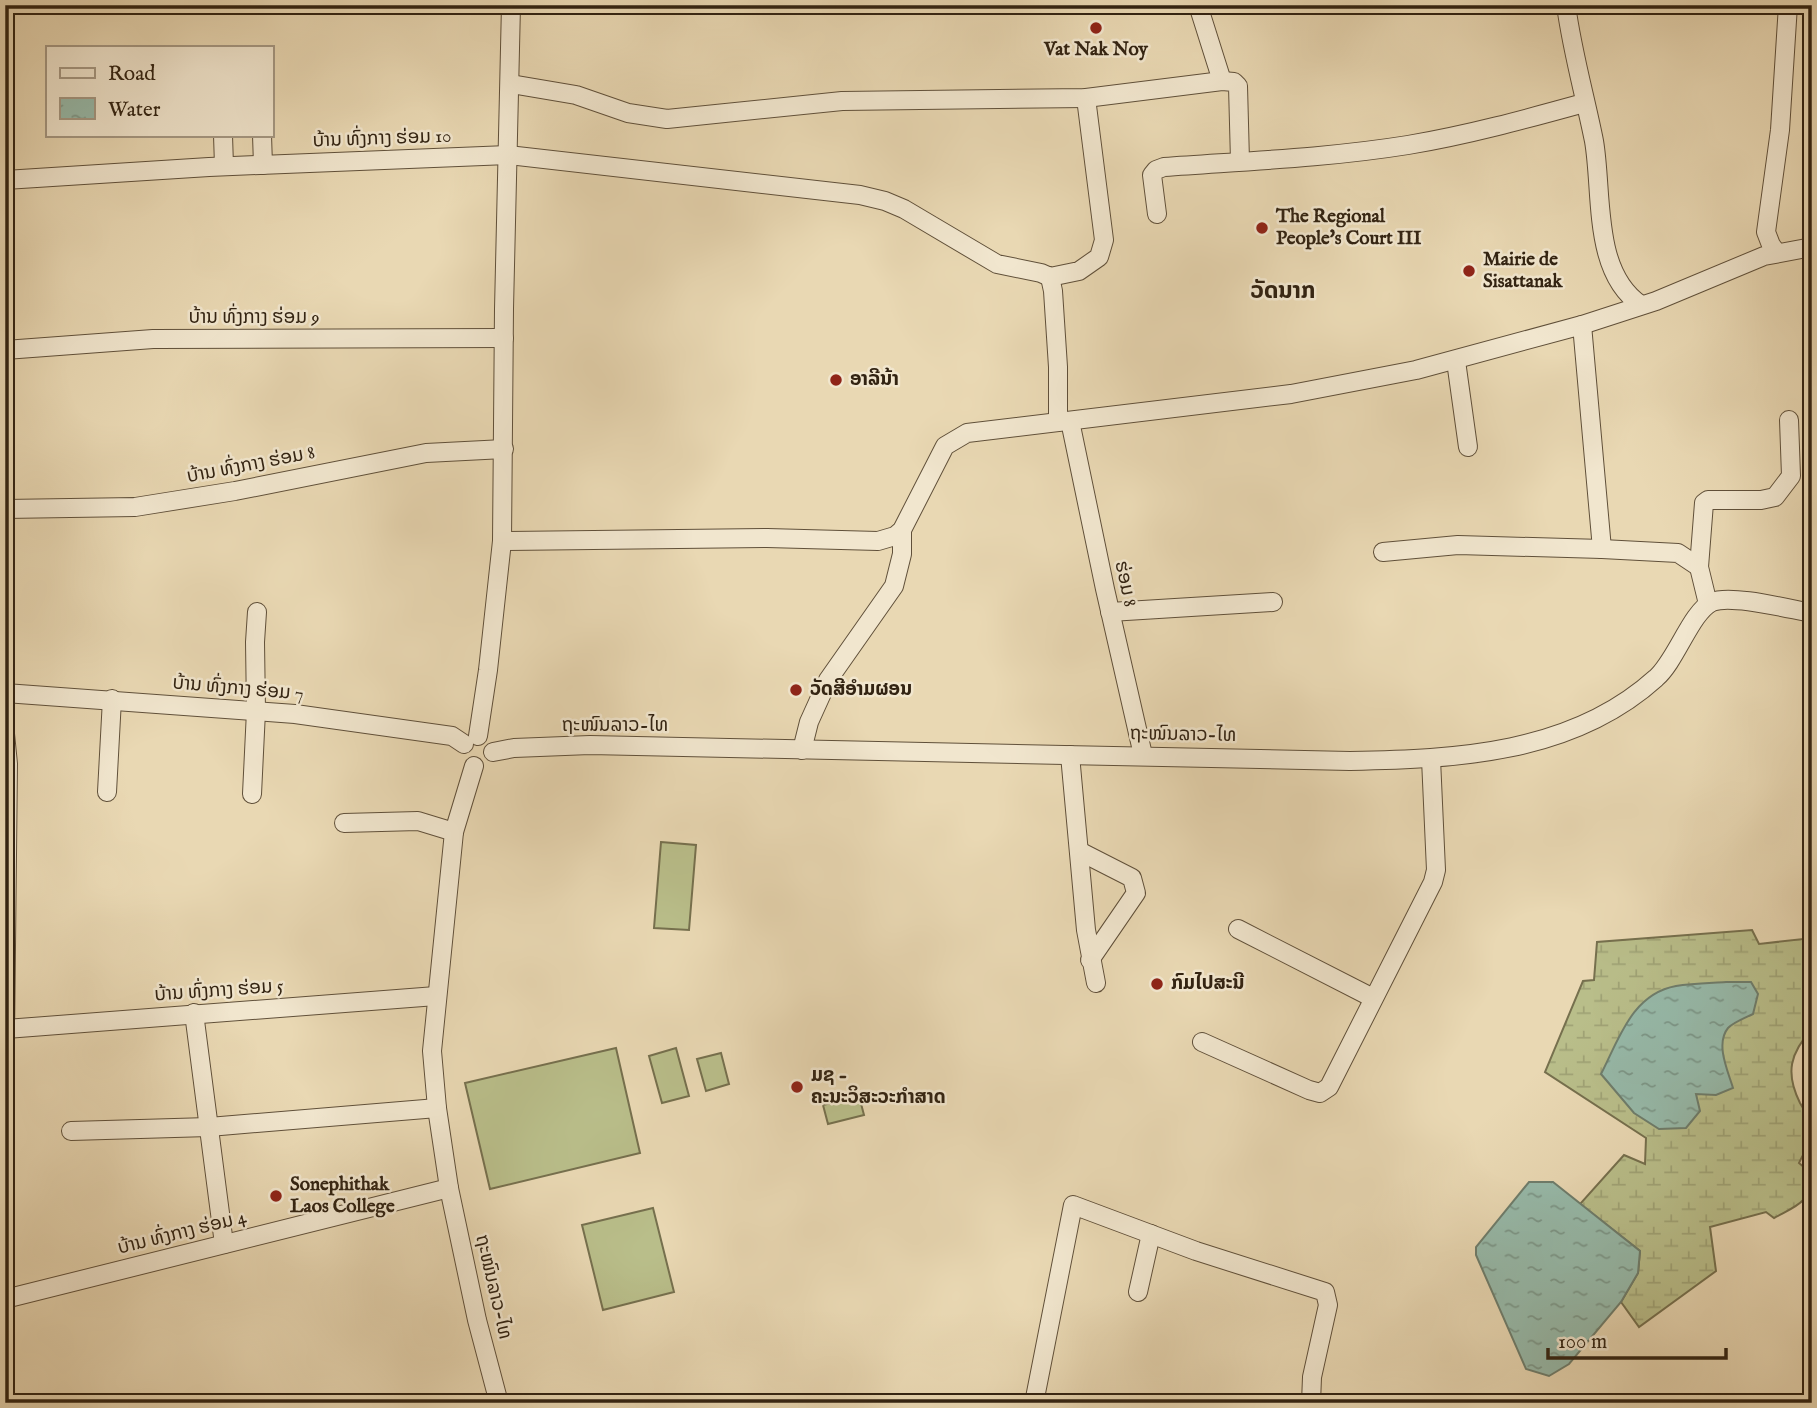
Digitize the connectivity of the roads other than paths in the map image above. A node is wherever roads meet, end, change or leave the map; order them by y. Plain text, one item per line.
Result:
1 (511, 5) edge
2 (1198, 5) edge
3 (1566, 5) edge
4 (1788, 5) edge
5 (1222, 81) junction
6 (511, 83) junction
7 (1086, 98) junction
8 (1584, 103) junction
9 (223, 136) edge
10 (262, 136) edge
11 (508, 155) junction
12 (1240, 161) junction
13 (262, 165) junction
14 (224, 166) junction
15 (5, 180) edge
16 (1157, 215) dead end
17 (1812, 247) edge
18 (1777, 253) junction
19 (1050, 277) junction
20 (1641, 305) junction
21 (1582, 325) junction
22 (503, 338) junction
23 (5, 350) edge
24 (1456, 361) junction
25 (1789, 420) dead end
26 (1064, 422) junction
27 (1468, 447) dead end
28 (504, 449) junction
29 (5, 509) edge
30 (902, 530) junction
31 (502, 541) junction
32 (1602, 549) junction
33 (1383, 552) dead end
34 (1699, 567) junction
35 (1273, 602) dead end
36 (1708, 604) junction
37 (257, 612) dead end
38 (1110, 612) junction
39 (1812, 613) edge
40 (5, 693) edge
41 (112, 699) junction
42 (256, 711) junction
43 (5, 734) edge
44 (471, 740) junction
45 (802, 750) junction
46 (493, 752) junction
47 (1070, 755) junction
48 (1143, 755) junction
49 (1431, 759) junction
50 (474, 766) junction
51 (107, 792) dead end
52 (252, 794) dead end
53 (344, 823) dead end
54 (454, 832) junction
55 (1079, 850) junction
56 (6, 881) edge
57 (1238, 929) dead end
58 (1090, 960) junction
59 (1096, 983) dead end
60 (436, 996) junction
61 (1373, 998) junction
62 (194, 1013) junction
63 (6, 1029) edge
64 (5, 1037) edge
65 (1202, 1042) dead end
66 (437, 1108) junction
67 (209, 1126) junction
68 (71, 1131) dead end
69 (449, 1188) junction
70 (1151, 1234) junction
71 (224, 1244) junction
72 (1138, 1292) dead end
73 (5, 1299) edge
74 (499, 1403) edge
75 (1034, 1403) edge
76 (1311, 1403) edge

1 - 6 street
2 - 5 street
3 - 8 street
4 - 18 street
5 - 7 street
5 - 12 street
6 - 7 street
6 - 11 street
7 - 19 street
8 - 12 street
8 - 20 street
9 - 14 street
10 - 13 street
11 - 13 street, ບ້ານ ທົ່ງກາງ ຮ່ອມ 10
11 - 19 street, ບ້ານ ທົ່ງກາງ ຮ່ອມ 10
11 - 22 street
12 - 16 street
13 - 14 street, ບ້ານ ທົ່ງກາງ ຮ່ອມ 10
14 - 15 street, ບ້ານ ທົ່ງກາງ ຮ່ອມ 10
17 - 18 street
18 - 20 street
19 - 26 street, ຮ່ອມ 8
20 - 21 street
21 - 24 street
21 - 32 street
22 - 23 street, ບ້ານ ທົ່ງກາງ ຮ່ອມ 9
22 - 28 street
24 - 26 street
24 - 27 street
25 - 34 street
26 - 30 street
26 - 38 street, ຮ່ອມ 8
28 - 29 street, ບ້ານ ທົ່ງກາງ ຮ່ອມ 8
28 - 31 street
30 - 31 street
30 - 45 street
31 - 44 street
32 - 33 street
32 - 34 street
34 - 36 street
35 - 38 street
36 - 39 street
36 - 49 street, ຖະໜົນລາວ-ໄທ
37 - 42 street
38 - 48 street, ຮ່ອມ 8
40 - 41 street, ບ້ານ ທົ່ງກາງ ຮ່ອມ 7
41 - 42 street, ບ້ານ ທົ່ງກາງ ຮ່ອມ 7
41 - 51 street
42 - 44 street, ບ້ານ ທົ່ງກາງ ຮ່ອມ 7
42 - 52 street
43 - 56 street
44 - 46 street
44 - 50 street
45 - 46 street, ຖະໜົນລາວ-ໄທ
45 - 47 street, ຖະໜົນລາວ-ໄທ
46 - 50 street
47 - 48 street, ຖະໜົນລາວ-ໄທ
47 - 55 street
48 - 49 street, ຖະໜົນລາວ-ໄທ
49 - 61 street
50 - 54 street, ຖະໜົນລາວ-ໄທ
53 - 54 street
54 - 60 street, ຖະໜົນລາວ-ໄທ
55 - 58 street
55 - 58 street
56 - 63 street
57 - 61 street
58 - 59 street
60 - 62 street, ບ້ານ ທົ່ງກາງ ຮ່ອມ 5
60 - 66 street, ຖະໜົນລາວ-ໄທ
61 - 65 street
62 - 63 street, ບ້ານ ທົ່ງກາງ ຮ່ອມ 5
62 - 67 street
63 - 64 street
66 - 67 street
66 - 69 street, ຖະໜົນລາວ-ໄທ
67 - 68 street
67 - 71 street
69 - 71 street, ບ້ານ ທົ່ງກາງ ຮ່ອມ 4
69 - 74 street, ຖະໜົນລາວ-ໄທ
70 - 72 street
70 - 75 street
70 - 76 street
71 - 73 street, ບ້ານ ທົ່ງກາງ ຮ່ອມ 4

